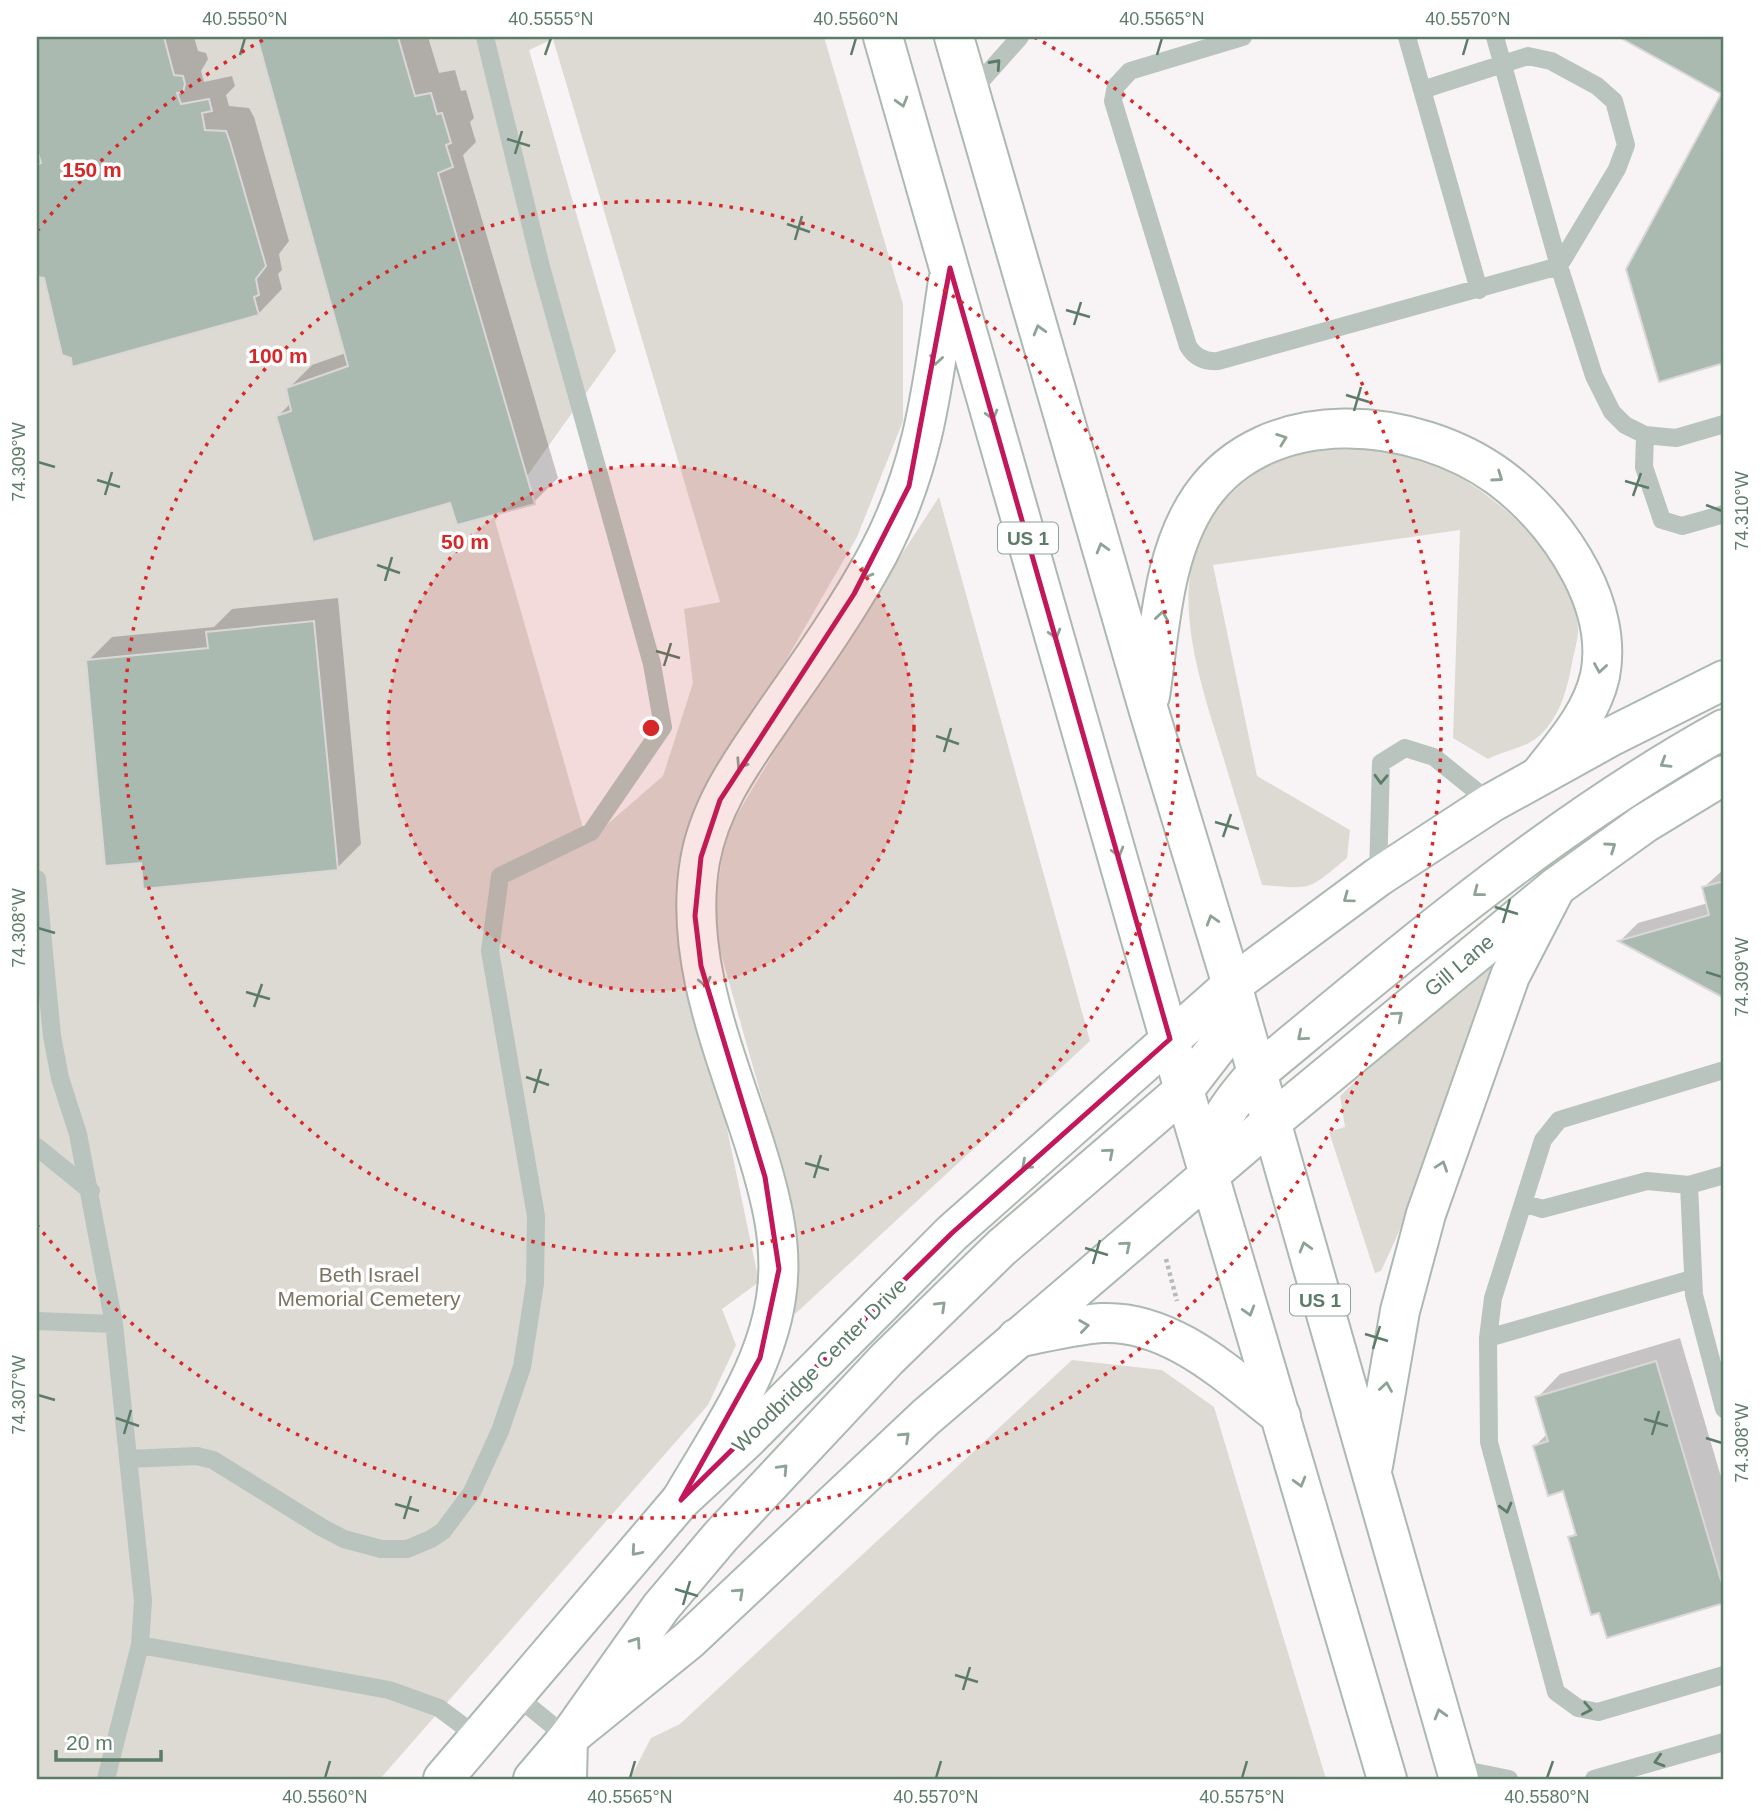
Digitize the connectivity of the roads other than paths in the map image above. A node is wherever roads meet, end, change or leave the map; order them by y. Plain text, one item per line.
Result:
1 (485, 37) edge
2 (883, 37) edge
3 (954, 37) edge
4 (1020, 37) edge
5 (1243, 37) edge
6 (1407, 37) edge
7 (1494, 37) edge
8 (1503, 65) junction
9 (1422, 90) junction
10 (971, 92) junction
11 (1559, 267) junction
12 (950, 268) junction
13 (1479, 290) junction
14 (1724, 425) edge
15 (1645, 435) junction
16 (1724, 514) edge
17 (1724, 680) edge
18 (1148, 708) junction
19 (1724, 730) edge
20 (1540, 775) junction
21 (1724, 775) edge
22 (1491, 803) junction
23 (1378, 877) junction
24 (37, 879) edge
25 (1556, 887) junction
26 (1232, 985) junction
27 (1170, 1039) junction
28 (1724, 1070) edge
29 (1256, 1074) junction
30 (1184, 1090) junction
31 (1270, 1123) junction
32 (37, 1147) edge
33 (1209, 1175) junction
34 (1724, 1175) edge
35 (1689, 1185) junction
36 (90, 1191) junction
37 (1524, 1203) junction
38 (1692, 1279) junction
39 (37, 1321) edge
40 (114, 1325) junction
41 (1017, 1338) junction
42 (1488, 1338) junction
43 (1724, 1409) edge
44 (1281, 1416) junction
45 (128, 1459) junction
46 (1371, 1478) junction
47 (681, 1500) junction
48 (140, 1645) junction
49 (1357, 1674) junction
50 (1724, 1675) edge
51 (514, 1693) junction
52 (478, 1737) junction
53 (568, 1738) junction
54 (1724, 1742) edge
55 (1457, 1774) edge
56 (106, 1779) edge
57 (443, 1779) edge
58 (533, 1779) edge
59 (567, 1779) edge
60 (1366, 1779) edge
61 (1387, 1779) edge
62 (1508, 1779) edge
63 (1594, 1779) edge

1 - 45 lane
2 -> 12 main road, US 1
3 - 10 main road, US 1
10 -> 4 lane
5 - 13 lane
6 - 9 lane
7 - 8 lane
8 - 9 lane
8 - 11 lane
8 - 11 lane
9 - 13 lane
18 -> 10 main road, US 1
11 - 13 lane
11 - 15 lane
12 -> 27 main road, US 1
12 -> 47 main road
14 - 15 lane
15 - 16 lane
17 - 20 main road
18 -> 20 main road
26 -> 18 main road, US 1
19 -> 29 main road
20 - 22 main road
25 -> 21 main road, Gill Lane
22 - 23 main road
22 -> 23 lane
23 -> 26 main road
24 - 36 lane
31 -> 25 main road, Gill Lane
46 -> 25 main road
26 - 27 main road, Woodbridge Center Drive
26 - 29 main road, US 1
26 - 30 main road
27 - 30 main road, US 1
27 -> 47 main road, Woodbridge Center Drive
28 - 37 lane
29 - 31 main road, US 1
29 - 33 main road
30 - 33 main road, US 1
53 -> 30 main road
31 - 33 main road, Gill Lane
46 -> 31 main road, US 1
32 - 36 lane
41 -> 33 main road
33 -> 44 main road, US 1
34 - 35 lane
35 - 37 lane
35 - 38 lane
36 - 40 lane
37 - 42 lane
38 - 42 lane
38 - 43 lane
39 - 40 lane
40 - 45 lane
41 -> 44 main road
53 -> 41 main road
42 -> 50 lane
44 -> 49 main road, US 1
45 - 48 lane
55 -> 46 main road, US 1
47 -> 51 main road, Woodbridge Center Drive
48 - 52 lane
48 - 56 lane
49 - 60 main road
49 - 61 main road, US 1
51 - 52 main road, Woodbridge Center Drive
51 - 53 lane
52 - 57 main road, Woodbridge Center Drive
53 - 58 main road
53 - 59 main road
54 -> 63 lane
55 - 62 lane

